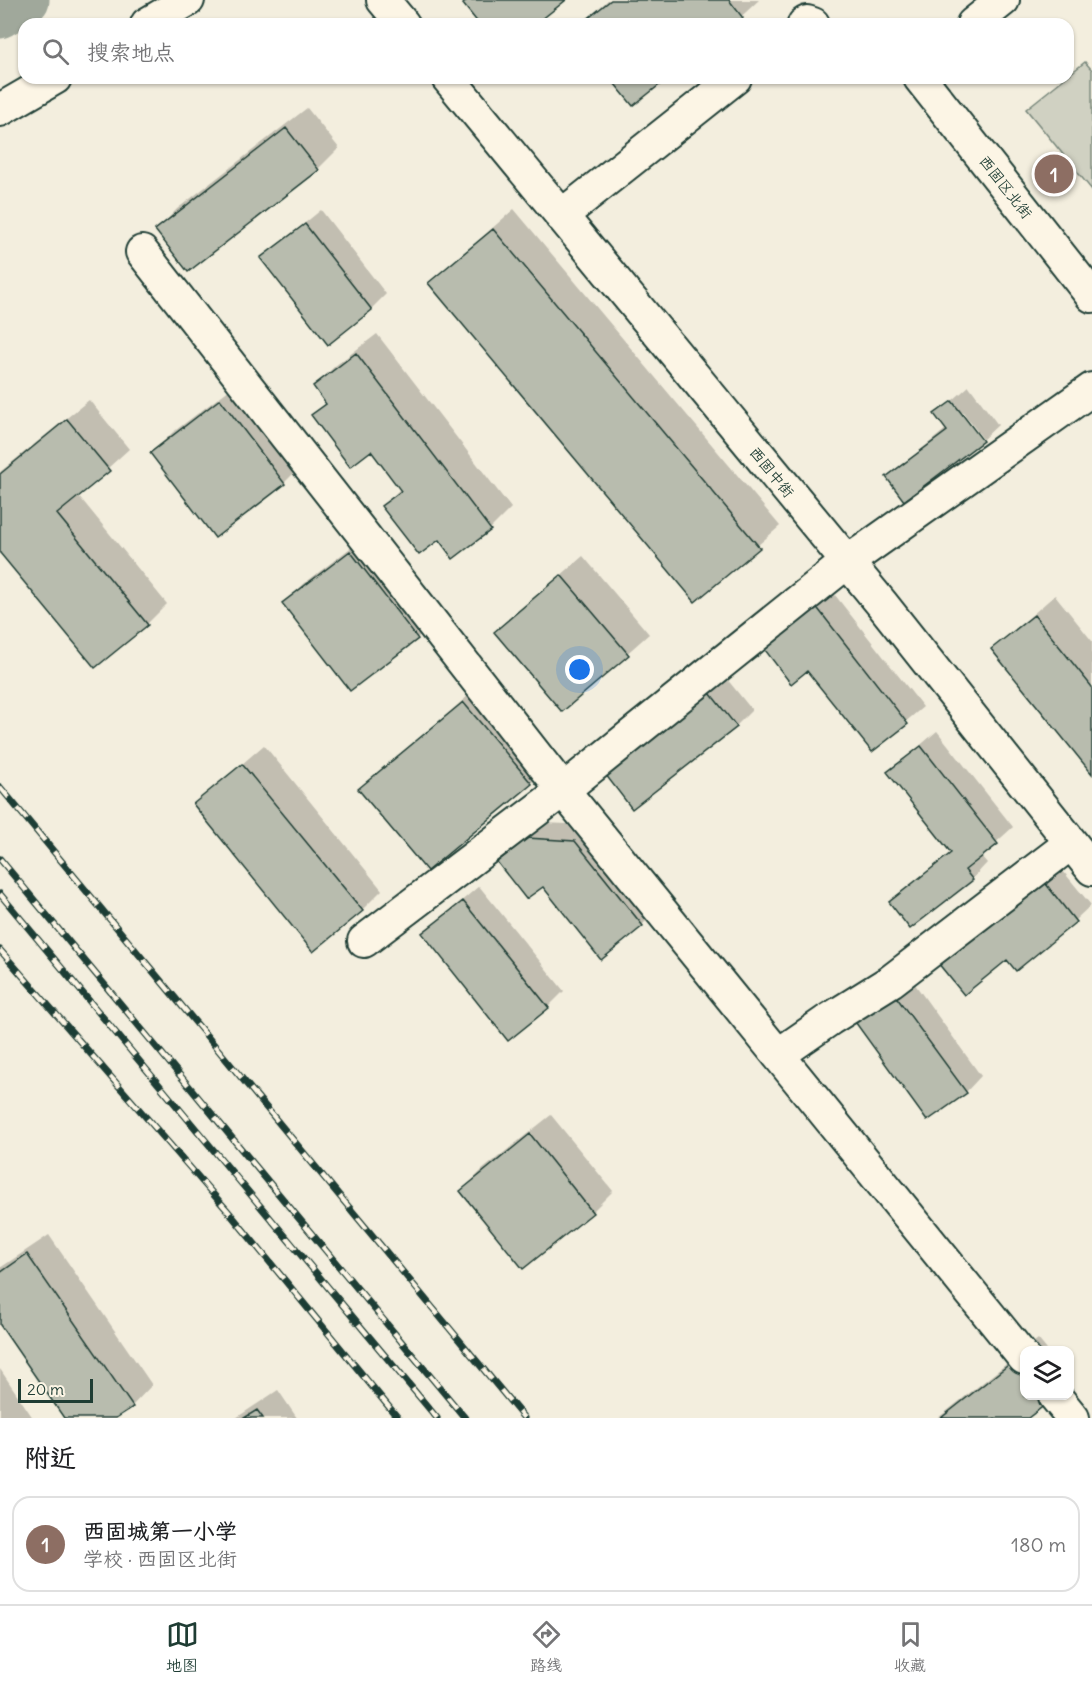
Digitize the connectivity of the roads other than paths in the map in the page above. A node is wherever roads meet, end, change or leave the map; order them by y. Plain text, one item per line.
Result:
1 (188, 0) edge
2 (383, 0) edge
3 (1003, 0) edge
4 (157, 18) edge
5 (398, 18) edge
6 (980, 18) edge
7 (45, 84) edge
8 (452, 84) edge
9 (727, 84) edge
10 (925, 84) edge
11 (0, 110) edge
12 (561, 216) junction
13 (142, 252) dead end
14 (1092, 296) edge
15 (1092, 389) edge
16 (846, 563) junction
17 (563, 790) junction
18 (1071, 843) junction
19 (1092, 869) edge
20 (364, 941) dead end
21 (778, 1055) junction
22 (1020, 1353) edge
23 (1059, 1400) edge
24 (1073, 1418) edge

1 - 4 street
2 - 5 street
3 - 6 street
7 - 11 street
8 - 12 street, 西固中街
9 - 12 street
10 - 14 street, 西固区北街
12 - 16 street, 西固中街
13 - 17 street
15 - 16 street
16 - 17 street
16 - 18 street, 西固中街
17 - 20 street
17 - 21 street
18 - 19 street, 西固中街
18 - 21 street
21 - 22 street
23 - 24 street

